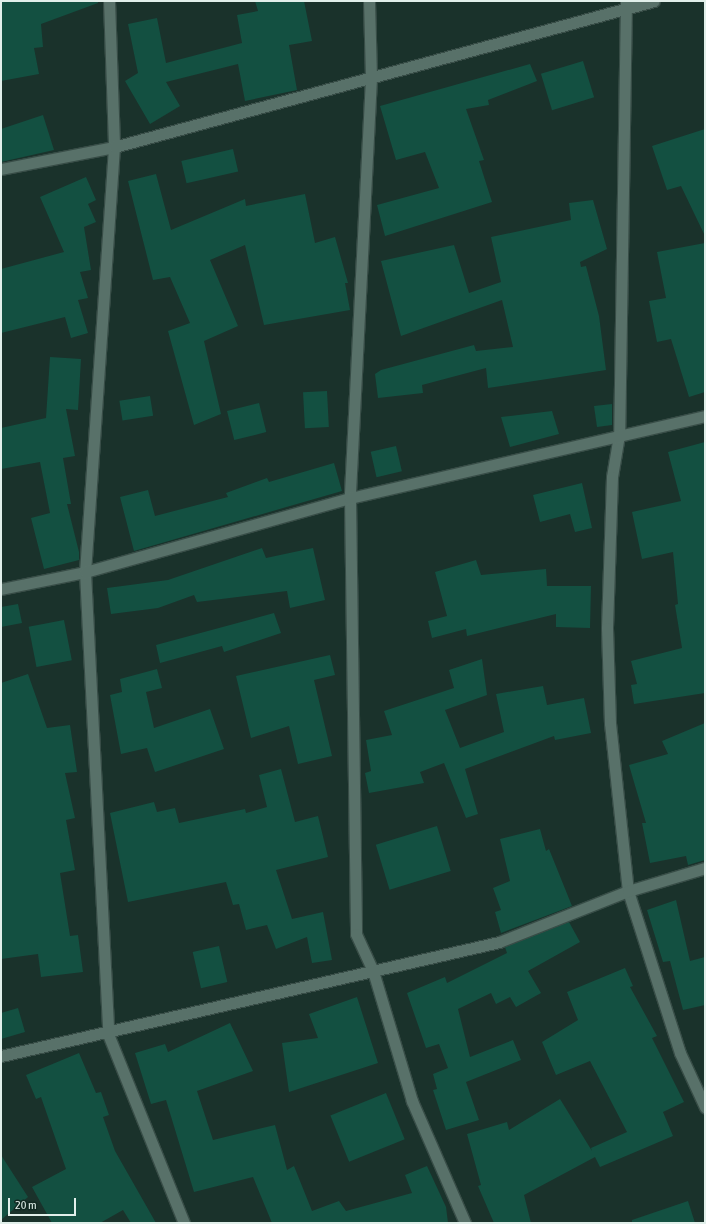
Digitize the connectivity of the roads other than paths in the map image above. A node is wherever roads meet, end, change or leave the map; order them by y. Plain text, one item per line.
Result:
1 (109, 1) edge
2 (369, 1) edge
3 (654, 1) edge
4 (626, 5) edge
5 (370, 78) junction
6 (114, 147) junction
7 (1, 169) edge
8 (705, 416) edge
9 (619, 435) junction
10 (350, 498) junction
11 (85, 572) junction
12 (1, 589) edge
13 (705, 868) edge
14 (628, 891) junction
15 (373, 971) junction
16 (108, 1034) junction
17 (1, 1056) edge
18 (705, 1107) edge
19 (184, 1223) edge
20 (465, 1223) edge

1 - 6 street
2 - 5 street
3 - 4 street
4 - 5 street
4 - 9 street
5 - 6 street
5 - 10 street
6 - 7 street
6 - 11 street
8 - 9 street
9 - 10 street
9 - 14 street
10 - 11 street
10 - 15 street
11 - 12 street
11 - 16 street
13 - 14 street
14 - 15 street
14 - 18 street
15 - 16 street
15 - 20 street
16 - 17 street
16 - 19 street

